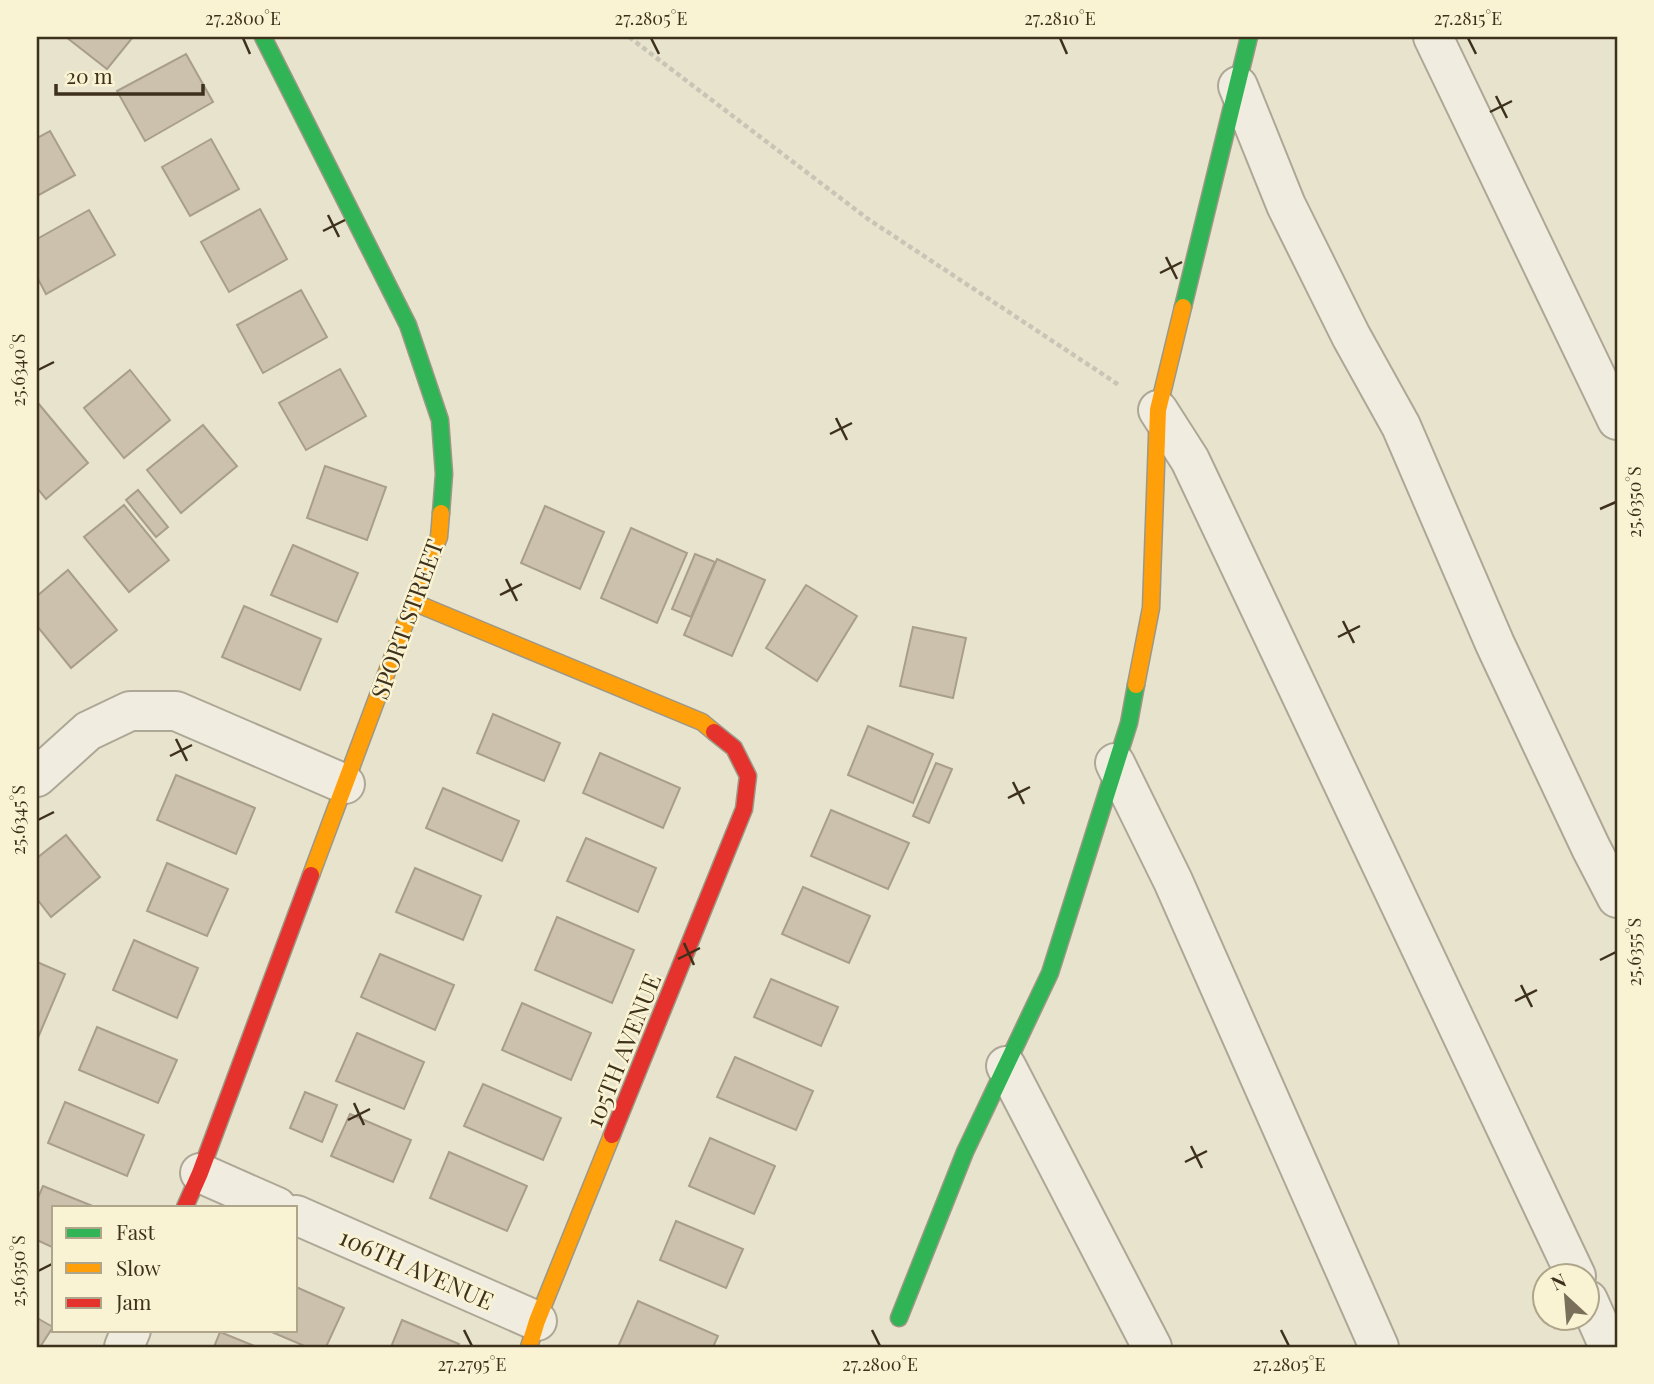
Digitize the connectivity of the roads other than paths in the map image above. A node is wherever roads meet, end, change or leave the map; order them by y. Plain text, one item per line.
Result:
1 (263, 37) edge
2 (1249, 37) edge
3 (1433, 37) edge
4 (1238, 86) junction
5 (1158, 410) junction
6 (1617, 420) edge
7 (413, 602) junction
8 (1115, 763) junction
9 (37, 777) edge
10 (345, 783) junction
11 (1617, 898) edge
12 (1006, 1066) junction
13 (192, 1190) edge
14 (273, 1206) edge
15 (298, 1216) edge
16 (1569, 1262) edge
17 (899, 1318) dead end
18 (533, 1334) edge
19 (1153, 1347) edge
20 (1379, 1347) edge

1 - 7 street, SPORT STREET
2 - 4 street
3 - 6 street
4 - 5 street
4 - 11 street
5 - 8 street
5 - 16 street
7 - 10 street, SPORT STREET
7 - 18 street, 105TH AVENUE
8 - 12 street
8 - 20 street
9 - 10 street
10 - 13 street, SPORT STREET
12 - 17 street
12 - 19 street
13 - 14 street
15 - 18 street, 106TH AVENUE

